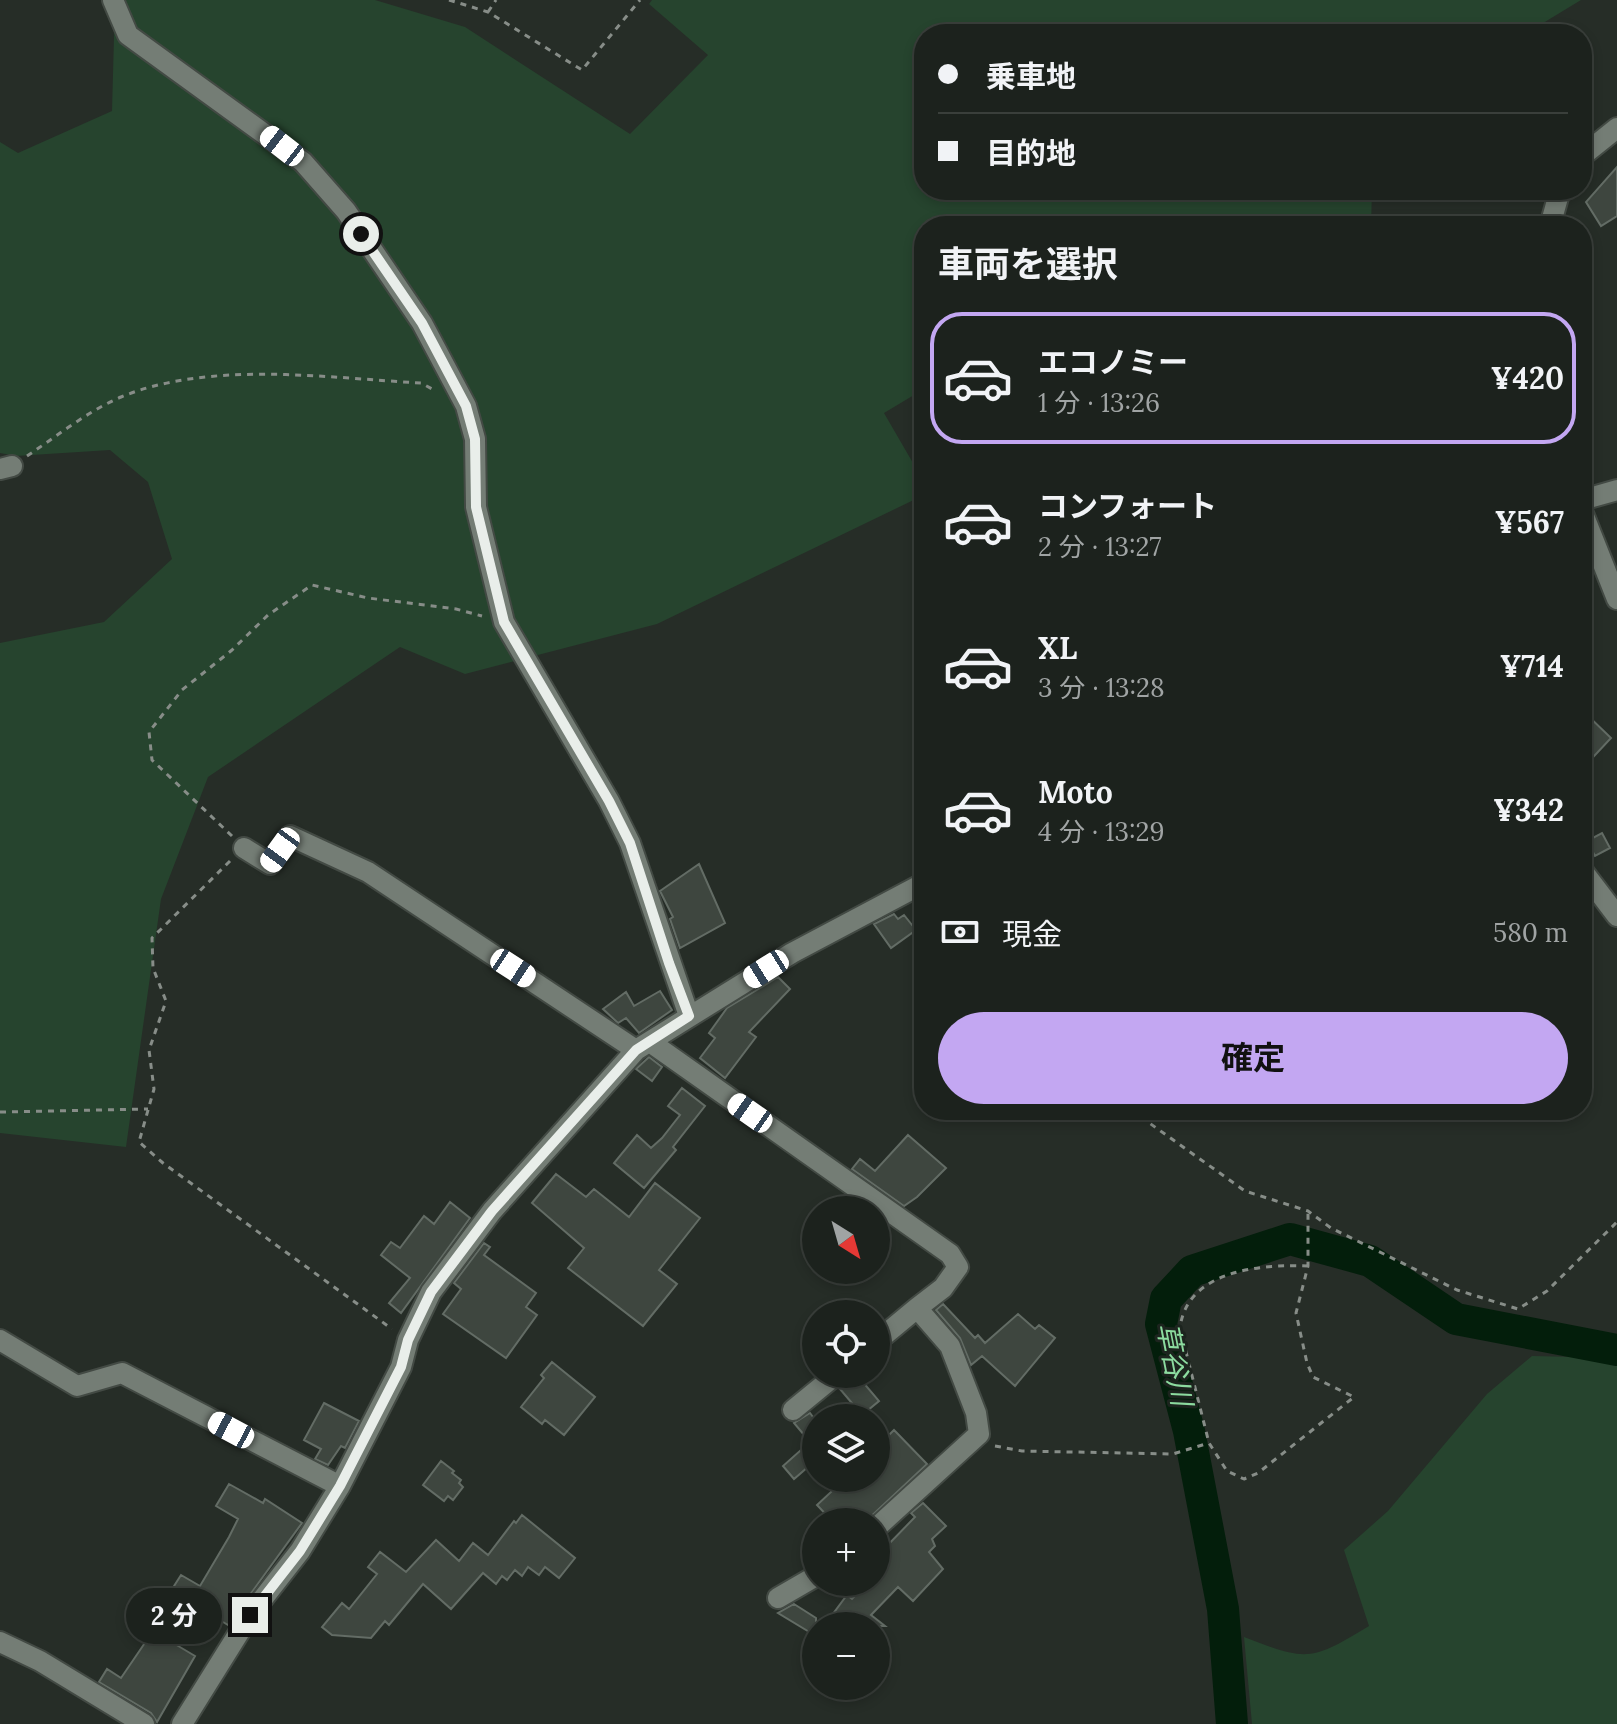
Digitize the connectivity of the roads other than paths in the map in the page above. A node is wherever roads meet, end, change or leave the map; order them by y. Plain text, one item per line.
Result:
1 (113, 0) edge
2 (1617, 128) edge
3 (1592, 148) edge
4 (1617, 490) edge
5 (1592, 497) edge
6 (1592, 536) edge
7 (1617, 599) edge
8 (244, 848) road end
9 (1592, 883) edge
10 (914, 888) edge
11 (1617, 916) edge
12 (689, 1016) junction
13 (643, 1046) junction
14 (917, 1308) junction
15 (890, 1330) edge
16 (0, 1340) edge
17 (820, 1388) edge
18 (793, 1410) dead end
19 (340, 1486) junction
20 (890, 1515) edge
21 (802, 1584) edge
22 (778, 1598) dead end
23 (0, 1642) edge
24 (144, 1724) edge
25 (182, 1724) edge

1 - 12 street
2 - 3 street
4 - 5 street
6 - 7 street
8 - 13 street
9 - 11 street
10 - 12 street
12 - 13 street
13 - 14 street
13 - 19 street
14 - 15 street
14 - 20 street
16 - 19 street
17 - 18 street
19 - 25 street
21 - 22 street
23 - 24 street

